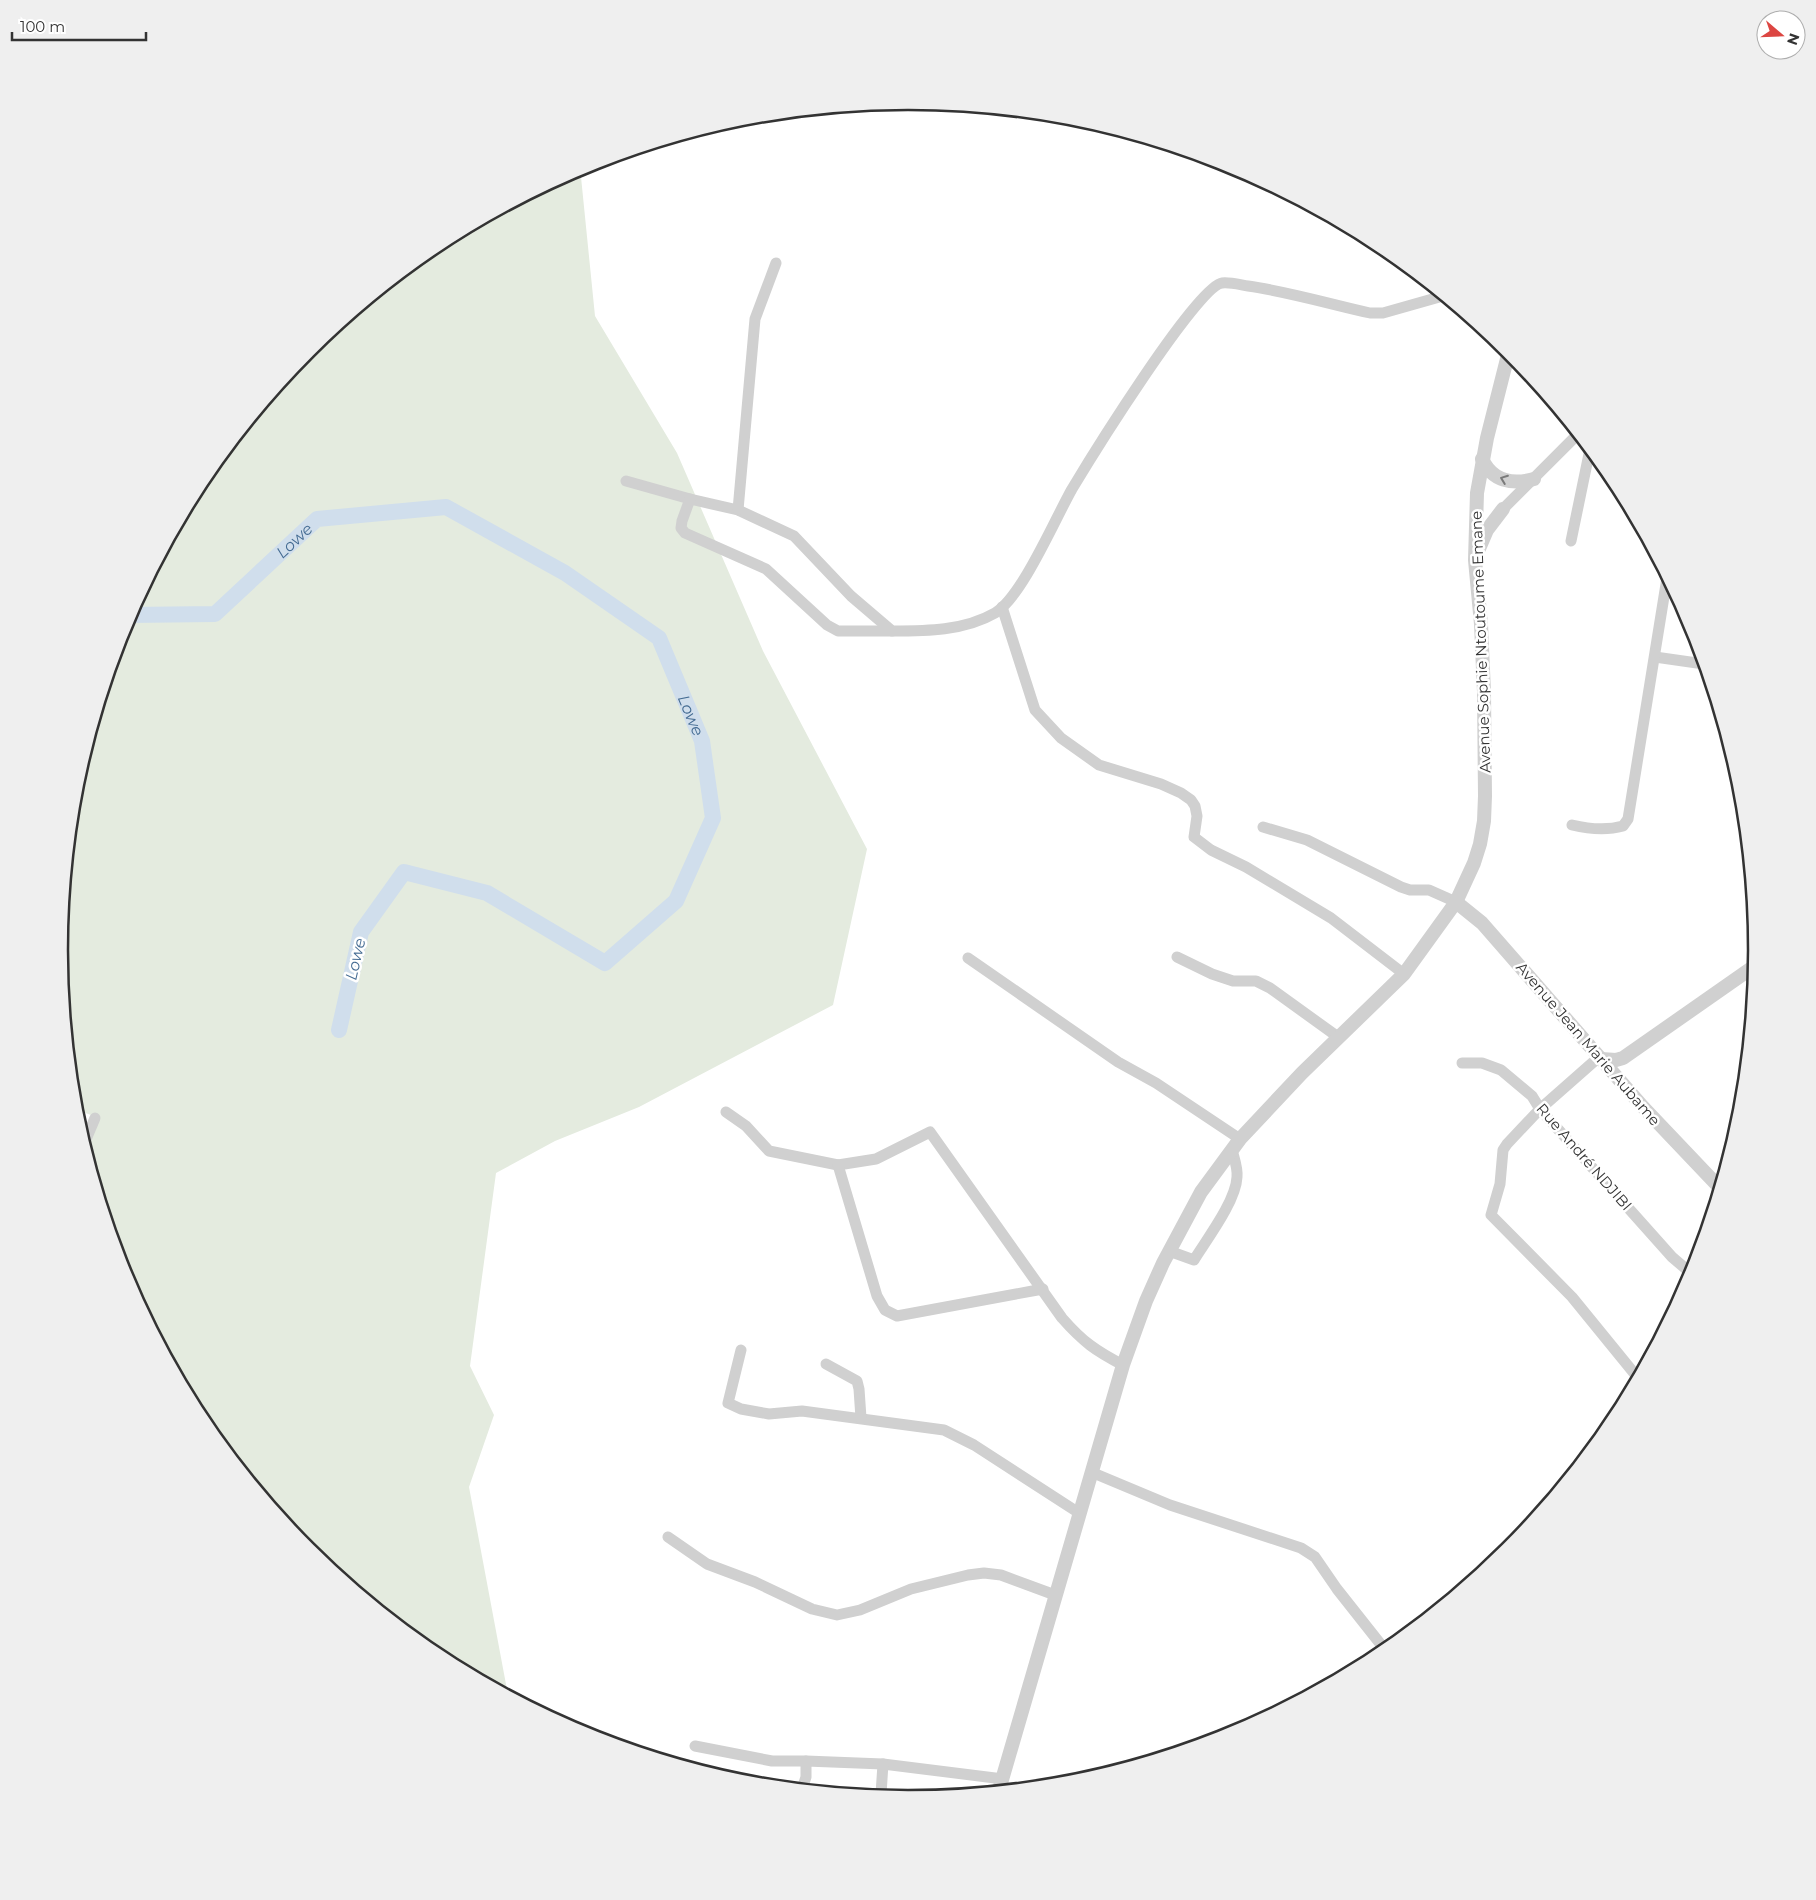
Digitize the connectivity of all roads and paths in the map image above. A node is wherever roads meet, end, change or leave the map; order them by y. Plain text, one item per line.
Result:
1 (776, 263) dead end
2 (1437, 298) edge
3 (1507, 362) edge
4 (1575, 437) edge
5 (1588, 457) edge
6 (1482, 459) junction
7 (1534, 479) junction
8 (626, 480) dead end
9 (690, 499) junction
10 (1477, 505) junction
11 (1502, 508) junction
12 (738, 510) junction
13 (1571, 542) dead end
14 (1476, 560) junction
15 (1666, 586) edge
16 (1002, 607) junction
17 (892, 631) junction
18 (1655, 657) junction
19 (1698, 663) edge
20 (1572, 825) dead end
21 (1263, 827) dead end
22 (1456, 902) junction
23 (1177, 957) dead end
24 (968, 958) dead end
25 (1748, 971) edge
26 (1404, 974) junction
27 (1338, 1037) junction
28 (1600, 1058) junction
29 (1623, 1058) junction
30 (1462, 1063) dead end
31 (1619, 1080) junction
32 (1540, 1109) junction
33 (726, 1112) dead end
34 (95, 1118) dead end
35 (88, 1134) edge
36 (1236, 1144) junction
37 (838, 1165) junction
38 (1716, 1182) edge
39 (1169, 1250) junction
40 (1686, 1270) edge
41 (1043, 1289) junction
42 (740, 1350) dead end
43 (826, 1364) dead end
44 (1123, 1365) junction
45 (1634, 1373) edge
46 (862, 1418) junction
47 (1091, 1472) junction
48 (1079, 1513) junction
49 (668, 1537) dead end
50 (1055, 1596) junction
51 (1381, 1645) edge
52 (694, 1746) dead end
53 (806, 1760) junction
54 (883, 1764) junction
55 (804, 1784) edge
56 (1001, 1785) edge
57 (881, 1790) edge

1 - 12 street
2 - 16 street
3 - 6 street, Avenue Sophie Ntoutoume Emane
4 - 7 street
5 - 13 street
7 -> 6 street
6 - 10 street, Avenue Sophie Ntoutoume Emane
7 - 11 street
8 - 9 street
9 - 12 street
9 - 17 street
10 - 11 street
10 - 14 street, Avenue Sophie Ntoutoume Emane
11 - 14 street
12 - 17 street
14 - 22 street, Avenue Sophie Ntoutoume Emane
15 - 18 street
16 - 17 street
16 - 26 street
18 - 19 street
18 - 20 street
21 - 22 street
22 - 26 street, Avenue Sophie Ntoutoume Emane
22 - 28 street, Avenue Jean Marie Aubame
23 - 27 street
24 - 36 street
25 - 29 street
26 - 27 street, Avenue Sophie Ntoutoume Emane
27 - 36 street, Avenue Sophie Ntoutoume Emane
28 - 29 street
28 - 31 street, Avenue Jean Marie Aubame
28 - 32 street
29 - 31 street
30 - 32 street, Rue André NDJIBI
31 - 38 street, Avenue Jean Marie Aubame
32 - 40 street, Rue André NDJIBI
32 - 45 street
33 - 37 street
34 - 35 street
36 - 39 street, Avenue Sophie Ntoutoume Emane
36 - 39 street
37 - 41 street
37 - 41 street
39 - 44 street, Avenue Sophie Ntoutoume Emane
41 - 44 street
42 - 46 street
43 - 46 street
44 - 47 street, Avenue Sophie Ntoutoume Emane
46 - 48 street
47 - 48 street, Avenue Sophie Ntoutoume Emane
47 - 51 street
48 - 50 street, Avenue Sophie Ntoutoume Emane
49 - 50 street
50 - 56 street, Avenue Sophie Ntoutoume Emane
52 - 53 street
53 - 54 street
53 - 55 street
54 - 56 street
54 - 57 street

